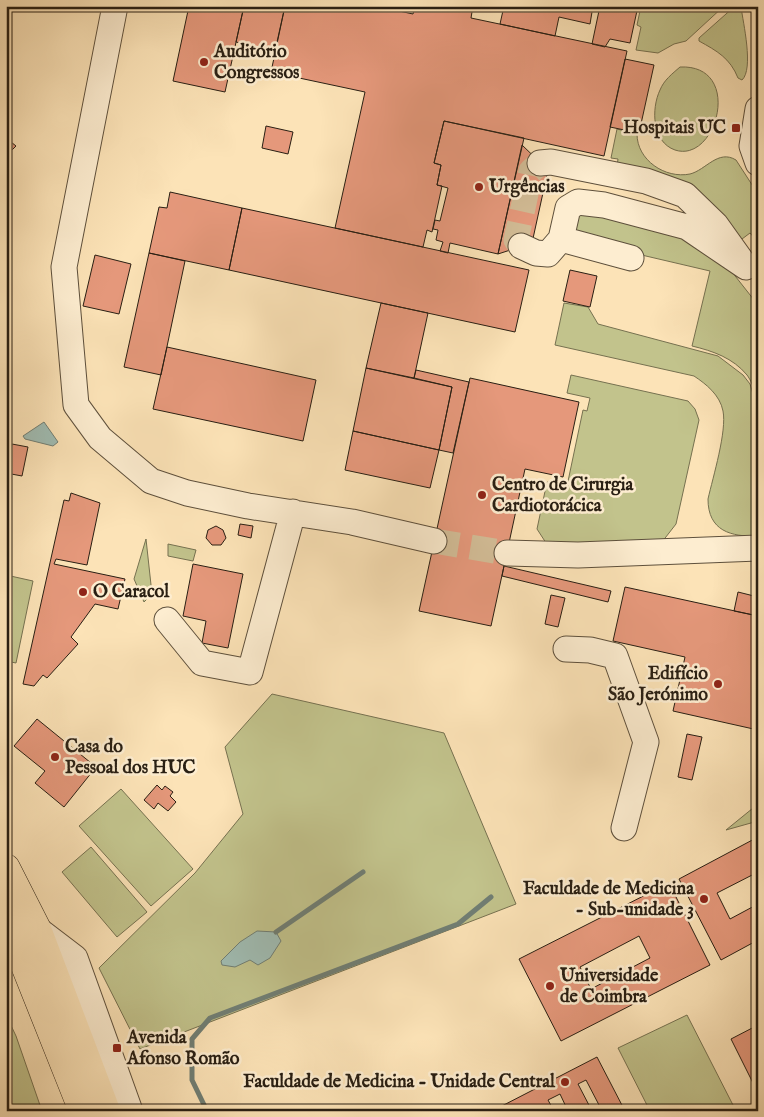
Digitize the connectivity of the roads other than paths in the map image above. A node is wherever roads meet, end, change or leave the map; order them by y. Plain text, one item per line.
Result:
1 (115, 6) edge
2 (758, 109) edge
3 (540, 163) dead end
4 (758, 163) edge
5 (561, 240) junction
6 (521, 246) dead end
7 (631, 258) dead end
8 (752, 275) edge
9 (293, 512) junction
10 (434, 541) tunnel mouth
11 (758, 548) edge
12 (507, 553) tunnel mouth
13 (167, 620) dead end
14 (566, 649) dead end
15 (624, 828) dead end
16 (6, 868) edge
17 (6, 918) edge
18 (37, 929) junction
19 (83, 1111) edge
20 (106, 1111) edge
21 (130, 1111) edge

1 - 9 lane
2 - 4 lane
3 - 8 lane
5 - 6 lane
5 - 7 lane
5 - 8 lane
9 - 10 lane
9 - 13 lane
11 - 12 lane
14 - 15 lane
16 - 18 main road
17 - 19 main road
18 - 20 main road
18 - 21 lane

